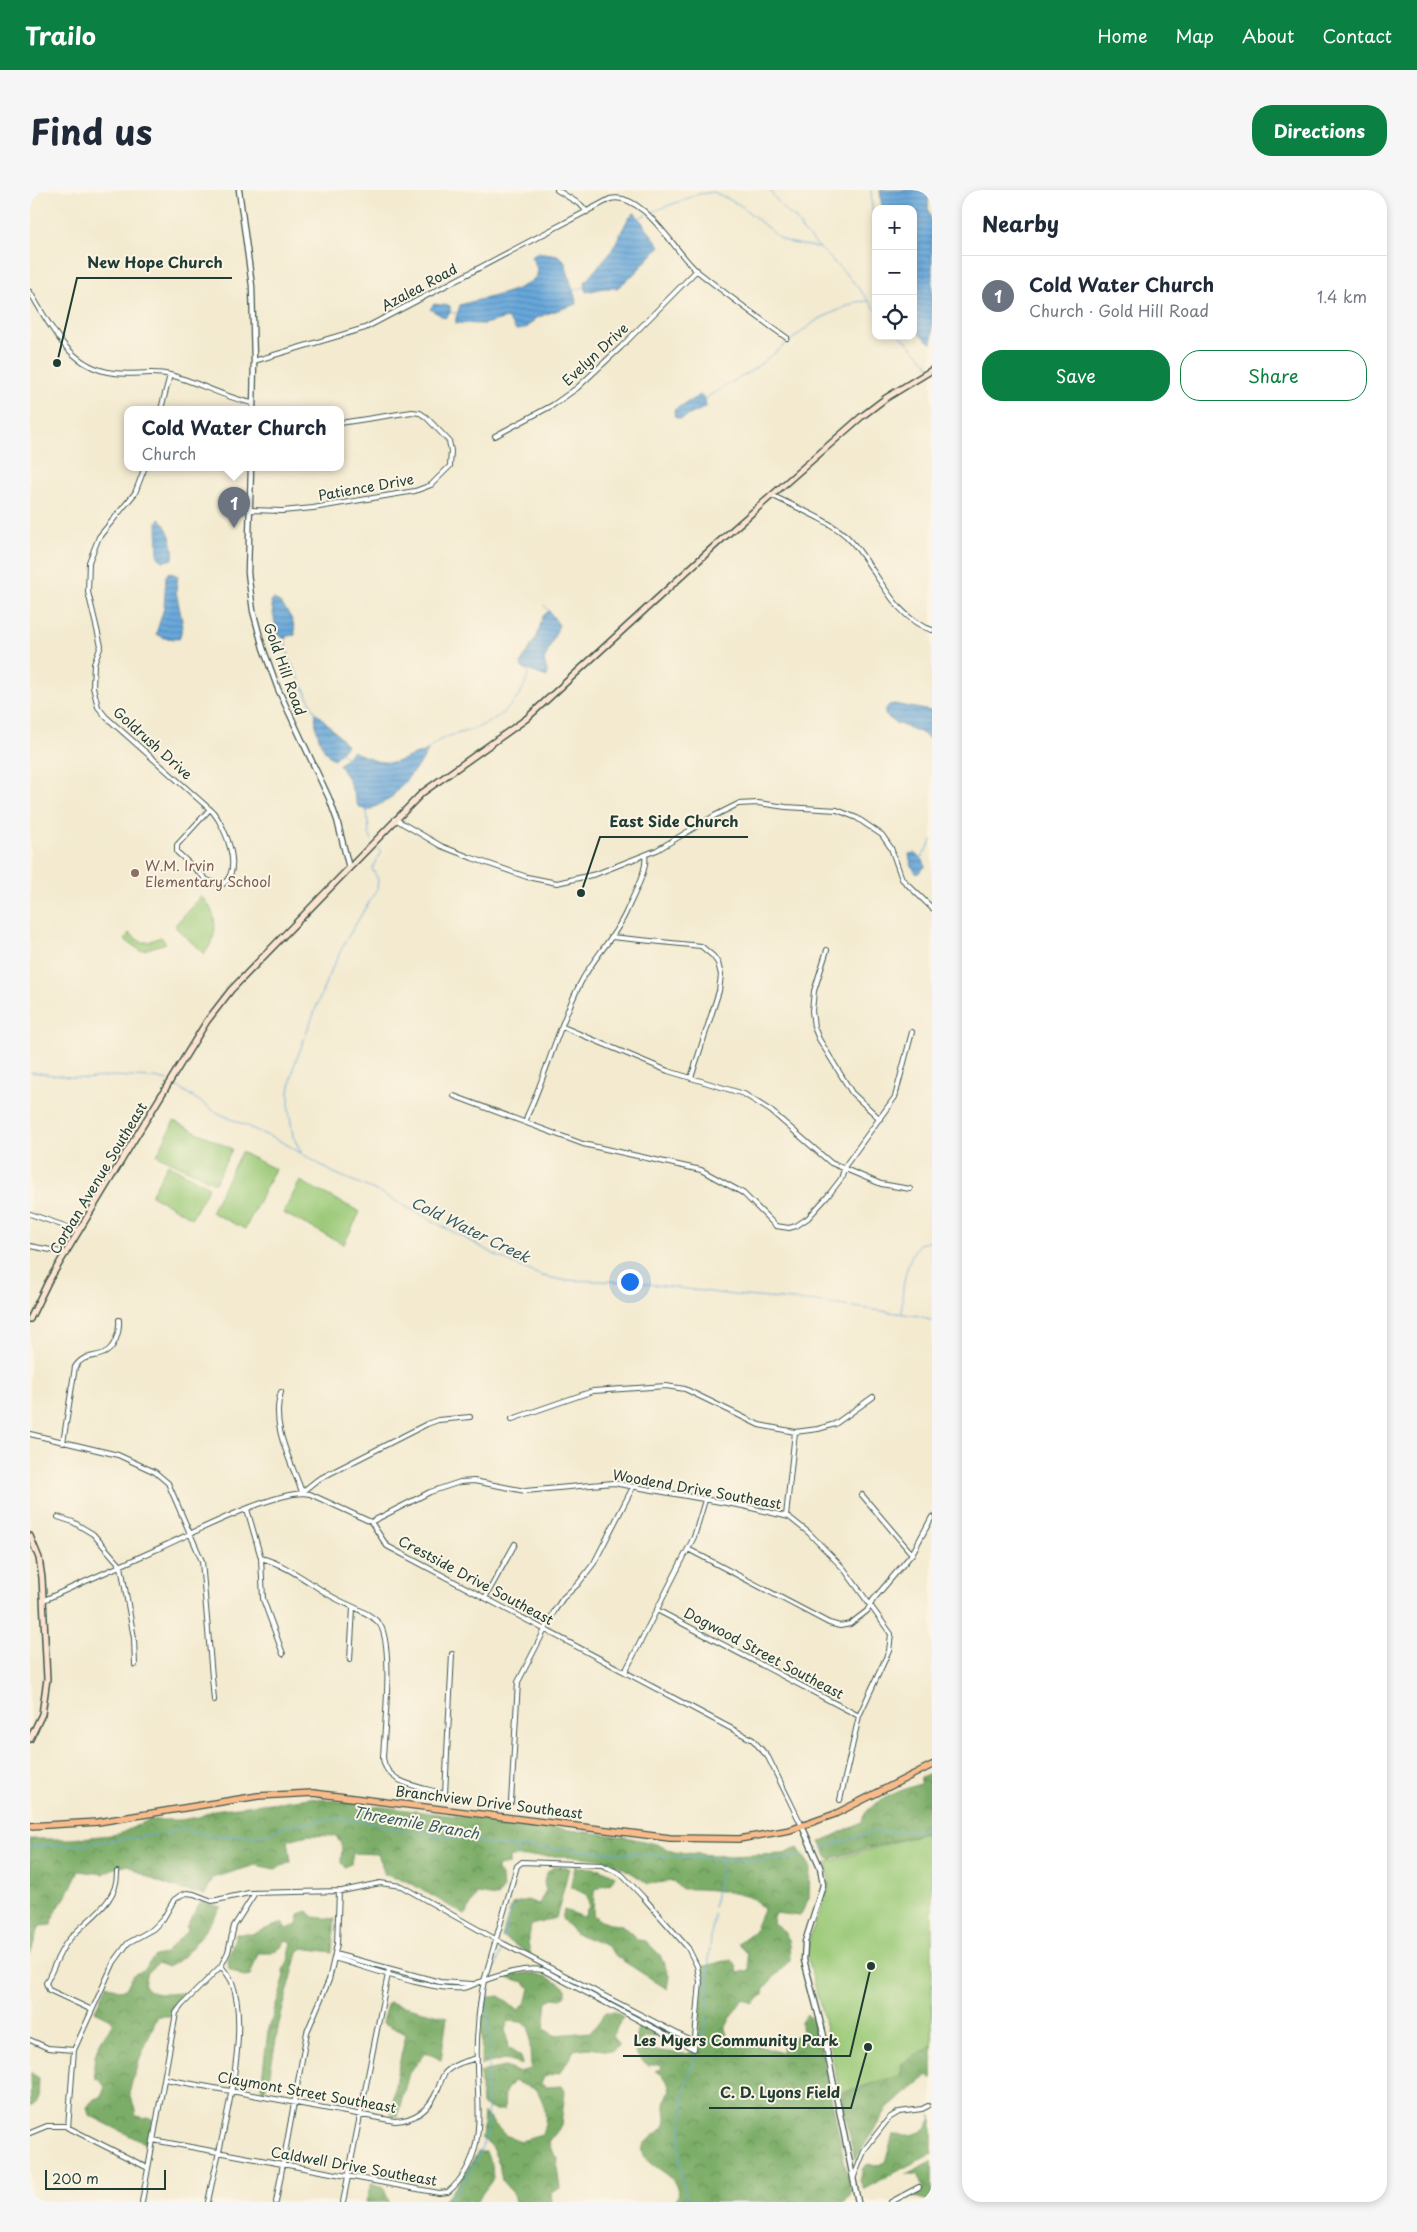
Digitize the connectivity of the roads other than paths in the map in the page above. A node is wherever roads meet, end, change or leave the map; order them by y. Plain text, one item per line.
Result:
1 (240, 190) edge
2 (557, 190) edge
3 (587, 212) junction
4 (697, 270) junction
5 (30, 292) edge
6 (787, 338) dead end
7 (254, 361) junction
8 (932, 370) edge
9 (170, 375) junction
10 (253, 403) joint
11 (162, 406) edge
12 (344, 422) edge
13 (495, 436) dead end
14 (143, 471) edge
15 (251, 471) edge
16 (771, 495) junction
17 (250, 510) junction
18 (932, 630) edge
19 (210, 810) junction
20 (396, 820) junction
21 (644, 856) junction
22 (349, 868) junction
23 (932, 908) edge
24 (612, 937) junction
25 (827, 950) dead end
26 (563, 1027) junction
27 (912, 1032) dead end
28 (690, 1078) junction
29 (454, 1096) dead end
30 (880, 1119) junction
31 (526, 1122) junction
32 (844, 1170) junction
33 (910, 1189) dead end
34 (30, 1214) edge
35 (79, 1231) junction
36 (30, 1246) edge
37 (66, 1252) junction
38 (30, 1319) edge
39 (119, 1320) dead end
40 (281, 1392) dead end
41 (873, 1397) dead end
42 (470, 1417) dead end
43 (512, 1419) dead end
44 (795, 1432) junction
45 (30, 1434) edge
46 (63, 1443) junction
47 (633, 1487) junction
48 (302, 1492) junction
49 (862, 1496) dead end
50 (705, 1500) junction
51 (247, 1509) junction
52 (786, 1516) junction
53 (58, 1517) dead end
54 (932, 1517) edge
55 (371, 1522) junction
56 (190, 1534) junction
57 (30, 1536) edge
58 (515, 1544) dead end
59 (688, 1549) junction
60 (912, 1554) junction
61 (261, 1558) junction
62 (121, 1566) junction
63 (485, 1598) junction
64 (44, 1600) junction
65 (870, 1605) junction
66 (353, 1608) junction
67 (657, 1610) junction
68 (545, 1629) junction
69 (283, 1654) dead end
70 (452, 1654) dead end
71 (350, 1660) dead end
72 (135, 1666) dead end
73 (625, 1672) junction
74 (214, 1700) dead end
75 (860, 1716) junction
76 (30, 1739) edge
77 (932, 1765) edge
78 (840, 1800) dead end
79 (511, 1802) dead end
80 (30, 1826) edge
81 (802, 1826) junction
82 (117, 1872) dead end
83 (339, 1891) junction
84 (255, 1893) junction
85 (497, 1940) junction
86 (335, 1956) junction
87 (221, 1966) junction
88 (388, 1971) junction
89 (484, 1980) junction
90 (92, 2010) junction
91 (30, 2040) edge
92 (695, 2043) junction
93 (74, 2050) junction
94 (477, 2058) junction
95 (165, 2079) junction
96 (230, 2091) junction
97 (294, 2103) junction
98 (928, 2106) dead end
99 (360, 2115) junction
100 (68, 2128) junction
101 (30, 2134) edge
102 (154, 2140) junction
103 (218, 2152) junction
104 (283, 2164) junction
105 (148, 2168) junction
106 (348, 2176) junction
107 (854, 2179) junction
108 (919, 2187) dead end
109 (142, 2201) edge
110 (148, 2202) edge
111 (208, 2202) edge
112 (276, 2202) edge
113 (343, 2202) edge
114 (858, 2202) edge
115 (891, 2202) edge

1 - 7 street
2 - 3 street
3 - 4 street, Azalea Road
3 - 7 street, Azalea Road
4 - 6 street, Azalea Road
4 - 13 street, Evelyn Drive
5 - 9 street
7 - 10 street
8 - 16 main road, Corban Avenue Southeast
9 - 10 street
9 - 11 street
12 - 17 street, Patience Drive
14 - 19 street, Goldrush Drive
15 - 17 street, Gold Hill Road
16 - 18 street
16 - 20 main road, Corban Avenue Southeast
17 - 22 street, Gold Hill Road
19 - 19 street, Goldrush Drive
20 - 21 street
20 - 22 main road, Corban Avenue Southeast
21 - 23 street
21 - 24 street
22 - 35 main road, Corban Avenue Southeast
24 - 26 street
24 - 28 street
25 - 30 street
26 - 28 street
26 - 31 street
27 - 30 street
28 - 32 street
29 - 31 street
30 - 32 street
31 - 32 street
32 - 33 street
34 - 35 street
35 - 37 main road, Corban Avenue Southeast
36 - 37 street
37 - 38 main road, Corban Avenue Southeast
39 - 46 street
40 - 48 street
41 - 44 street
42 - 48 street
43 - 44 street
44 - 52 street
45 - 46 street
46 - 56 street
47 - 50 street, Woodend Drive Southeast
47 - 55 street, Woodend Drive Southeast
47 - 68 street
48 - 51 street
48 - 55 street
49 - 60 street
50 - 52 street, Woodend Drive Southeast
50 - 59 street
51 - 56 street
51 - 61 street
52 - 65 street, Woodend Drive Southeast
53 - 62 street
54 - 60 street
55 - 63 street, Crestside Drive Southeast
56 - 62 street
56 - 74 street
57 - 64 main road
58 - 63 street
59 - 65 street
59 - 67 street
60 - 65 street
61 - 66 street
61 - 69 street
62 - 64 street
62 - 72 street
63 - 68 street, Crestside Drive Southeast
64 - 76 main road
65 - 75 street, Woodend Drive Southeast
66 - 70 street
66 - 71 street
67 - 73 street
67 - 75 street, Dogwood Street Southeast
68 - 73 street, Crestside Drive Southeast
68 - 79 street
73 - 81 street, Crestside Drive Southeast
75 - 78 street, Woodend Drive Southeast
77 - 81 main road, Branchview Drive Southeast
80 - 81 main road, Branchview Drive Southeast
81 - 107 street
82 - 90 street
83 - 84 street
83 - 85 street
83 - 86 street
84 - 87 street
84 - 90 street
85 - 89 street, Caldwell Drive Southeast
85 - 92 street
85 - 92 street, Caldwell Drive Southeast
86 - 88 street
86 - 97 street
87 - 95 street
87 - 96 street
88 - 89 street
88 - 99 street
89 - 92 street
89 - 94 street, Caldwell Drive Southeast
90 - 93 street
91 - 93 street
93 - 100 street
94 - 99 street, Claymont Street Southeast
94 - 106 street, Caldwell Drive Southeast
95 - 96 street, Claymont Street Southeast
95 - 102 street
96 - 97 street, Claymont Street Southeast
96 - 103 street
97 - 99 street, Claymont Street Southeast
97 - 104 street
98 - 107 street
99 - 106 street
100 - 101 street
100 - 105 street
102 - 103 street, Caldwell Drive Southeast
102 - 105 street
103 - 104 street, Caldwell Drive Southeast
103 - 111 street
104 - 106 street, Caldwell Drive Southeast
104 - 112 street
105 - 109 street
106 - 113 street
107 - 114 street
108 - 115 street
109 - 110 street

